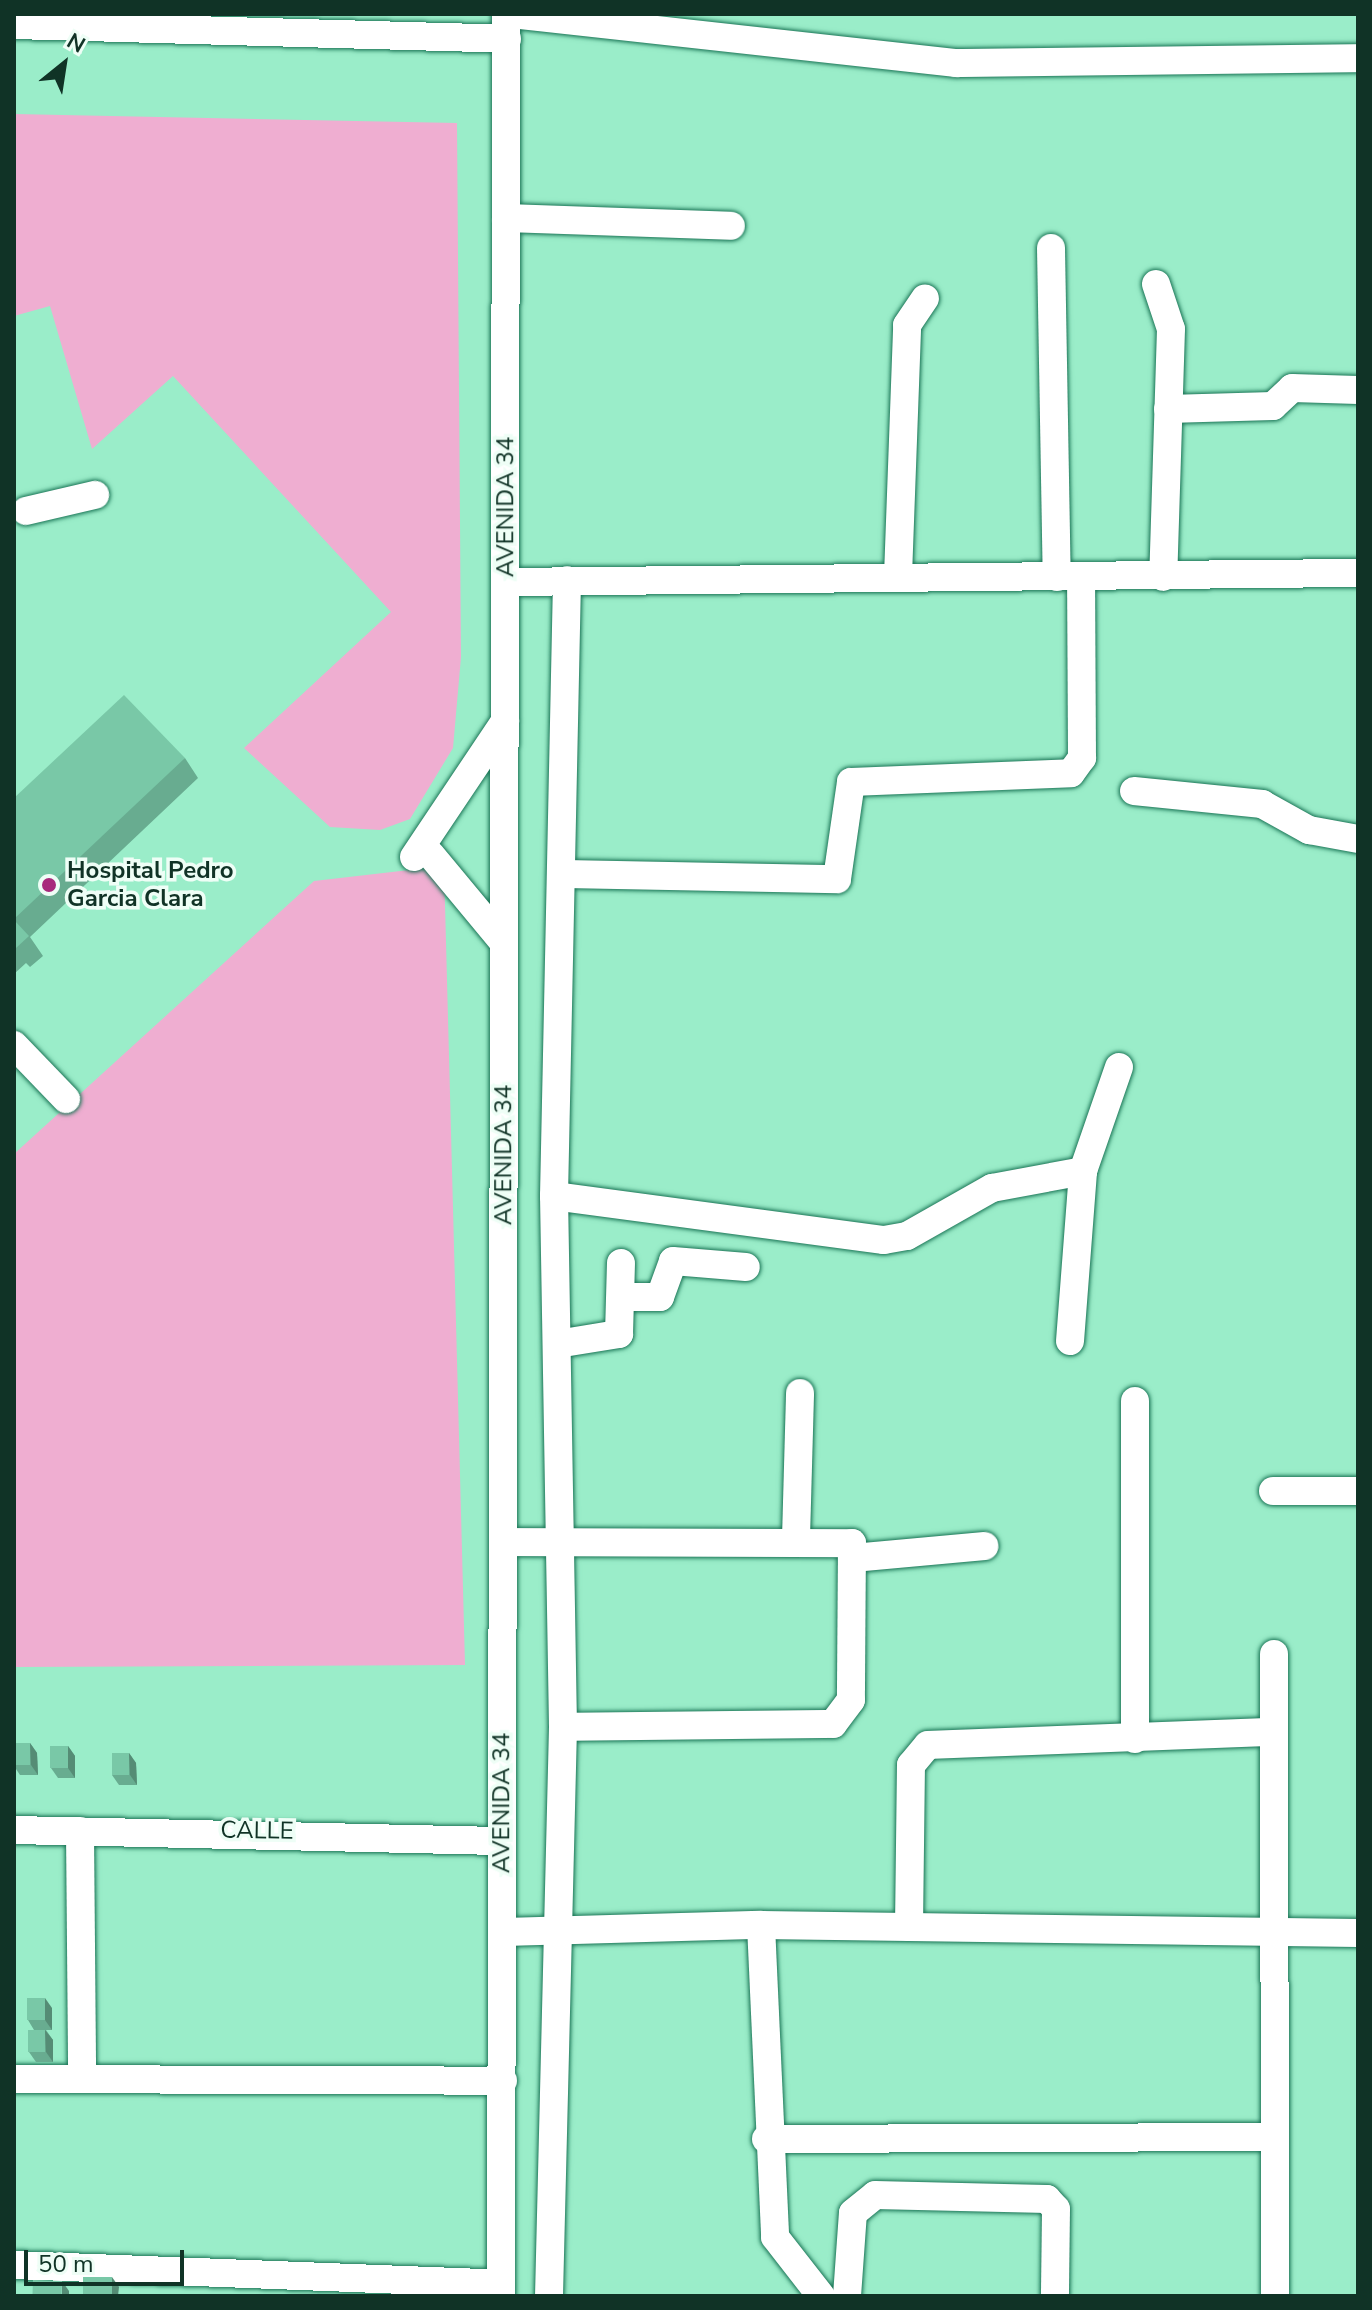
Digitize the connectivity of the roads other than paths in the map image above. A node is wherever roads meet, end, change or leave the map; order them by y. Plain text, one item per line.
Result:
1 (26, 21) edge
2 (188, 21) edge
3 (508, 22) edge
4 (1358, 58) edge
5 (506, 218) junction
6 (731, 226) dead end
7 (1051, 248) dead end
8 (1156, 284) dead end
9 (925, 298) dead end
10 (1358, 390) edge
11 (1168, 409) junction
12 (95, 495) dead end
13 (26, 511) dead end
14 (1358, 573) edge
15 (898, 576) junction
16 (1069, 577) junction
17 (1163, 577) junction
18 (567, 580) junction
19 (506, 582) junction
20 (505, 721) junction
21 (1134, 791) dead end
22 (1358, 839) edge
23 (566, 874) junction
24 (504, 943) junction
25 (14, 1045) edge
26 (1119, 1067) dead end
27 (66, 1099) dead end
28 (1083, 1171) junction
29 (554, 1196) junction
30 (621, 1263) dead end
31 (746, 1267) dead end
32 (621, 1297) junction
33 (1070, 1341) dead end
34 (557, 1344) junction
35 (800, 1393) dead end
36 (1135, 1401) dead end
37 (1273, 1491) dead end
38 (1358, 1491) edge
39 (796, 1538) junction
40 (561, 1541) junction
41 (503, 1542) junction
42 (984, 1546) dead end
43 (853, 1558) junction
44 (1274, 1654) dead end
45 (563, 1727) junction
46 (1273, 1732) junction
47 (1135, 1739) junction
48 (14, 1830) edge
49 (80, 1831) junction
50 (500, 1841) junction
51 (761, 1925) junction
52 (909, 1927) junction
53 (560, 1929) junction
54 (504, 1932) junction
55 (1271, 1933) junction
56 (1358, 1933) edge
57 (14, 2079) edge
58 (82, 2079) junction
59 (503, 2081) junction
60 (1274, 2137) junction
61 (766, 2139) junction
62 (14, 2265) edge
63 (501, 2290) edge
64 (549, 2296) edge
65 (821, 2296) edge
66 (847, 2296) edge
67 (1055, 2296) edge
68 (1275, 2296) edge

1 - 2 street
2 - 3 street
3 - 4 street
3 - 5 street, AVENIDA 34
5 - 6 street
5 - 19 street, AVENIDA 34
7 - 16 street
8 - 11 street
9 - 15 street
10 - 11 street
11 - 17 street
12 - 13 street
14 - 17 street
15 - 16 street
15 - 18 street
16 - 17 street
16 - 23 street
18 - 19 street
18 - 23 street
19 - 20 street, AVENIDA 34
20 - 24 street, AVENIDA 34
20 - 24 street
21 - 22 street
23 - 29 street
24 - 41 street, AVENIDA 34
25 - 27 street
26 - 28 street
28 - 29 street
28 - 33 street
29 - 34 street
30 - 32 street
31 - 32 street
32 - 34 street
34 - 40 street
35 - 39 street
36 - 47 street
37 - 38 street
39 - 40 street
39 - 43 street
40 - 41 street
40 - 45 street
41 - 50 street, AVENIDA 34
42 - 43 street
43 - 45 street
44 - 46 street
45 - 53 street
46 - 47 street
46 - 55 street
47 - 52 street
48 - 49 street, CALLE
49 - 50 street, CALLE
49 - 58 street
50 - 54 street, AVENIDA 34
51 - 52 street
51 - 53 street
51 - 61 street
52 - 55 street
53 - 54 street
53 - 64 street
54 - 59 street, AVENIDA 34
55 - 56 street
55 - 60 street
57 - 58 street
58 - 59 street
59 - 63 street, AVENIDA 34
60 - 61 street
60 - 68 street
61 - 65 street
62 - 63 street
66 - 67 street

